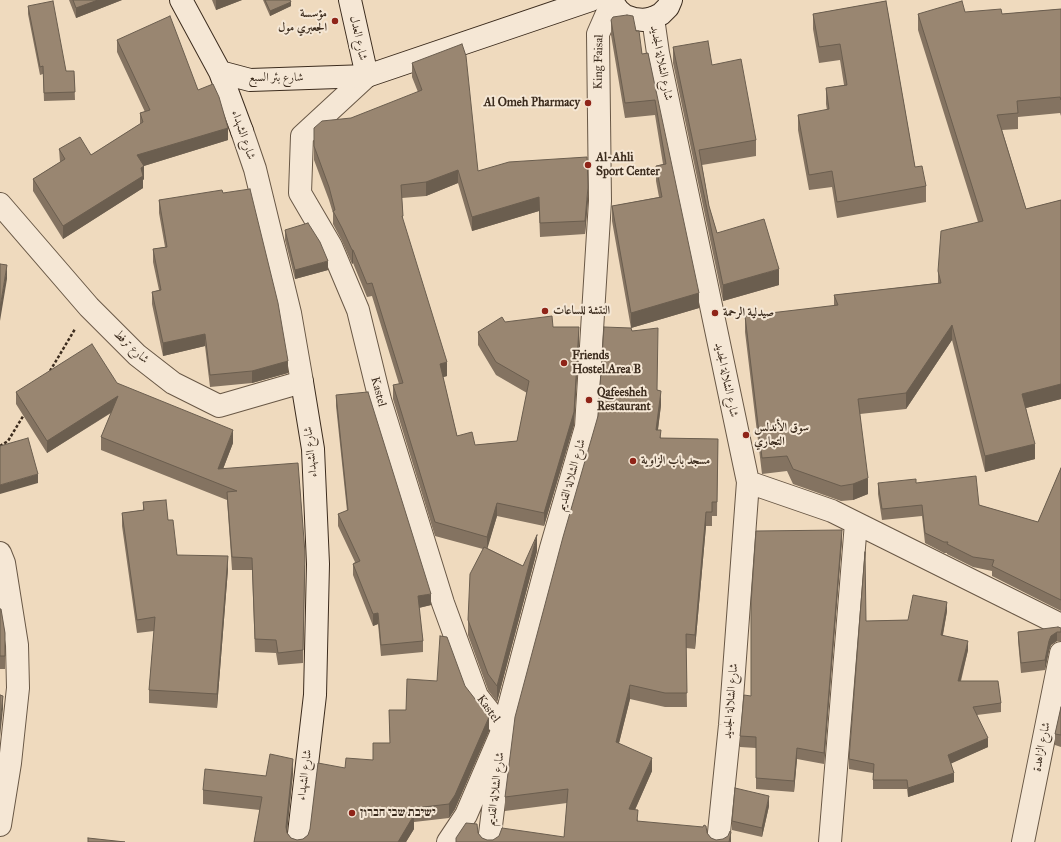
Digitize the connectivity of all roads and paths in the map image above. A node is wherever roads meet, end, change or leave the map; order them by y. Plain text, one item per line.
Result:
1 (181, 0) edge
2 (350, 0) edge
3 (591, 0) edge
4 (671, 0) edge
5 (612, 1) edge
6 (653, 18) junction
7 (220, 72) junction
8 (367, 76) junction
9 (599, 101) joint
10 (0, 204) edge
11 (89, 307) junction
12 (48, 374) edge
13 (302, 382) junction
14 (28, 408) edge
15 (0, 446) edge
16 (748, 482) junction
17 (856, 523) junction
18 (0, 553) edge
19 (1061, 625) edge
20 (1061, 653) edge
21 (503, 729) junction
22 (0, 825) edge
23 (298, 842) edge
24 (448, 842) edge
25 (489, 842) edge
26 (718, 842) edge
27 (830, 842) edge
28 (1023, 842) edge

1 - 7 street
2 - 8 street, شارع العدل
3 - 8 street
4 - 6 street
5 - 6 street
5 - 9 street, King Faisal
6 - 16 street, شارع الشلالة الجديد
7 - 8 street, شارع بئر السبع
7 - 13 street, شارع الشهداء
8 - 21 street, Kastel
9 - 21 street, شارع الشلالة القديم
10 - 11 street, شارع ترفط
11 - 12 path
11 - 13 street, شارع ترفط
13 - 23 street, شارع الشهداء
14 - 15 path
16 - 17 street
16 - 26 street, شارع الشلالة الجديد
17 - 19 street
17 - 27 street
18 - 22 street
20 - 28 street, شارع الزاهدة
21 - 24 street
21 - 25 street, شارع الشلالة القديم

